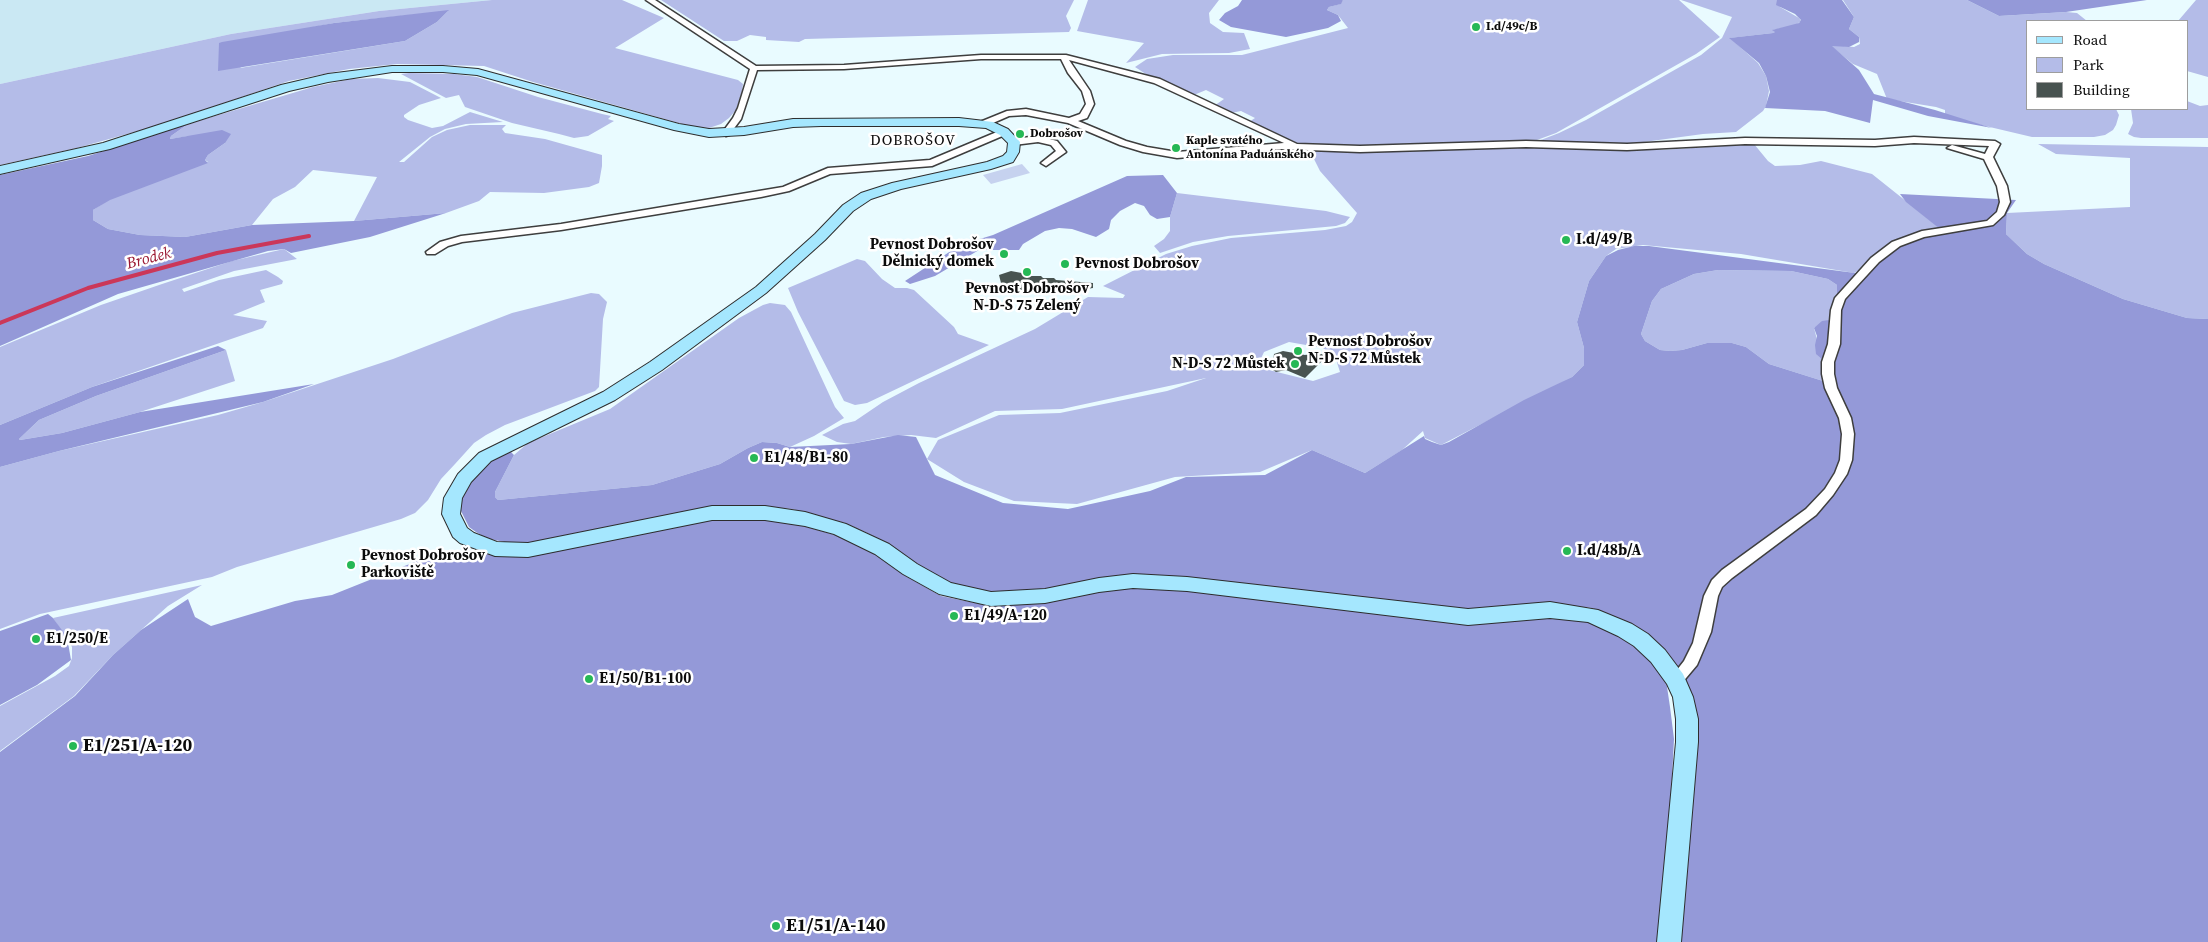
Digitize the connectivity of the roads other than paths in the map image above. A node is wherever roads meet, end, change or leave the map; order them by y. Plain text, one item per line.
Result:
1 (650, 0) edge
2 (1066, 57) junction
3 (754, 68) junction
4 (1084, 116) junction
5 (1070, 121) junction
6 (983, 124) junction
7 (1089, 128) junction
8 (1004, 132) junction
9 (726, 133) junction
10 (1014, 142) junction
11 (1875, 143) junction
12 (1300, 147) junction
13 (1988, 158) junction
14 (1046, 163) dead end
15 (0, 170) edge
16 (431, 252) dead end
17 (1676, 680) junction
18 (1669, 942) edge

1 - 3 street
2 - 3 street
2 - 4 street
2 - 12 street
3 - 9 street
4 - 5 street
4 - 7 street
5 - 6 street
5 - 7 street
6 - 8 street
6 - 9 street
7 - 12 street
8 - 10 street
8 - 16 street
9 - 15 street
10 - 14 street
10 - 17 street
11 - 12 street
11 - 13 street
11 - 13 street
13 - 17 street
17 - 18 street

